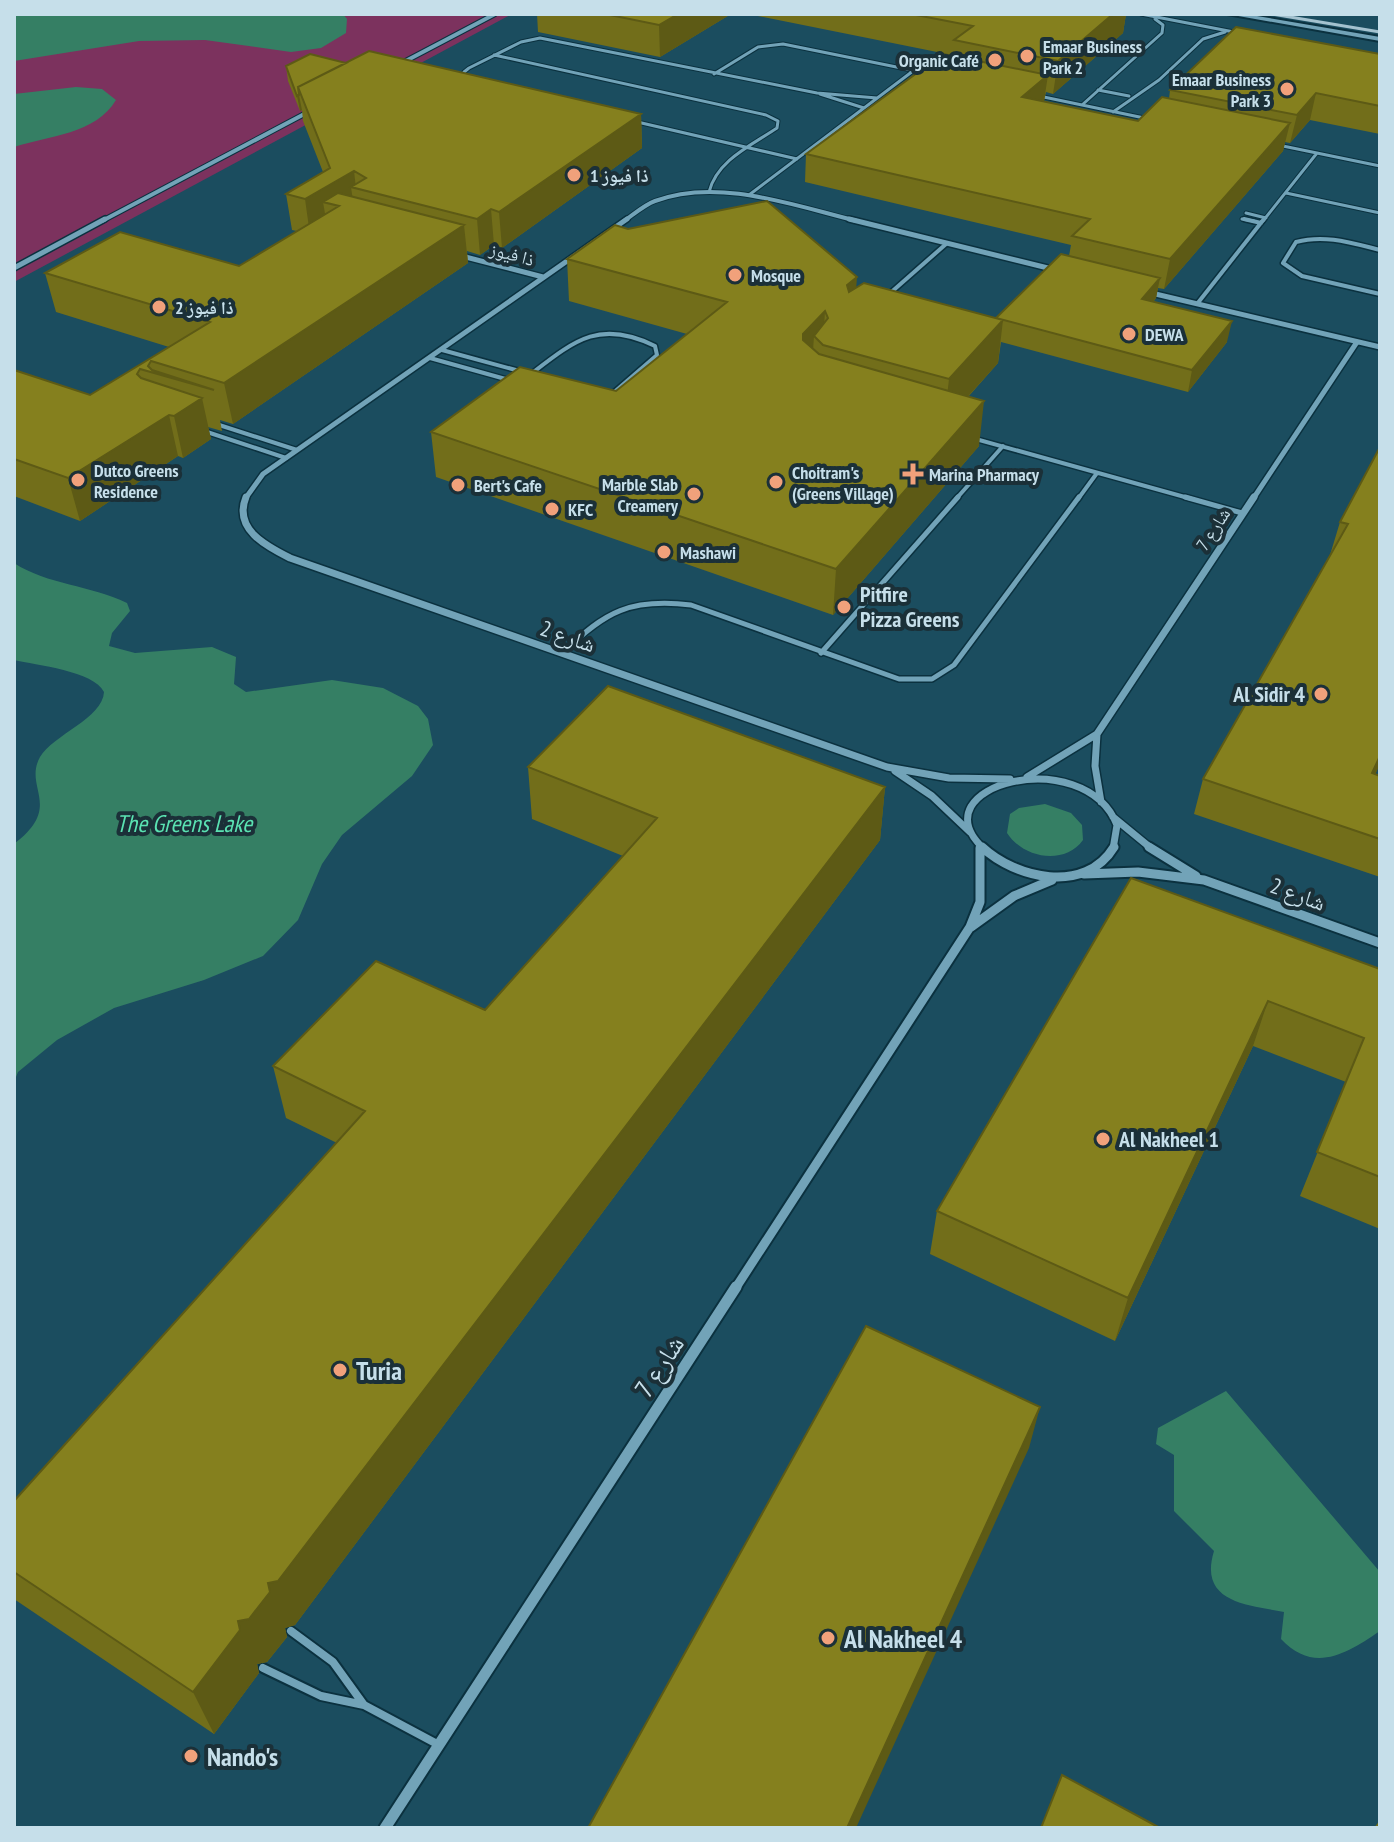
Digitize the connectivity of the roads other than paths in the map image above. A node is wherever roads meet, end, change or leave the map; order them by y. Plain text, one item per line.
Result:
1 (495, 14) edge
2 (1141, 14) edge
3 (1231, 14) edge
4 (1148, 15) edge
5 (1236, 32) junction
6 (1250, 35) edge
7 (1380, 39) edge
8 (494, 55) junction
9 (393, 67) edge
10 (913, 71) junction
11 (714, 74) junction
12 (928, 74) edge
13 (470, 83) edge
14 (1098, 90) junction
15 (817, 93) junction
16 (1036, 96) edge
17 (1129, 96) junction
18 (877, 98) junction
19 (1082, 105) junction
20 (864, 108) junction
21 (312, 110) edge
22 (1113, 112) junction
23 (632, 121) edge
24 (1157, 121) edge
25 (837, 129) junction
26 (848, 131) edge
27 (832, 132) junction
28 (842, 135) edge
29 (1273, 144) edge
30 (749, 148) junction
31 (1317, 153) junction
32 (797, 159) junction
33 (1380, 166) edge
34 (709, 192) junction
35 (1285, 193) junction
36 (749, 195) junction
37 (1246, 213) edge
38 (1380, 213) edge
39 (1266, 218) junction
40 (1242, 219) edge
41 (1261, 223) junction
42 (946, 244) junction
43 (1380, 250) edge
44 (451, 253) edge
45 (14, 268) edge
46 (1064, 272) edge
47 (543, 277) junction
48 (1138, 290) edge
49 (1380, 294) edge
50 (880, 302) edge
51 (1197, 304) junction
52 (1357, 342) junction
53 (1380, 347) edge
54 (442, 350) junction
55 (430, 358) junction
56 (531, 374) junction
57 (606, 398) edge
58 (202, 419) edge
59 (191, 427) edge
60 (960, 434) edge
61 (1003, 446) junction
62 (297, 450) junction
63 (286, 458) junction
64 (1097, 473) junction
65 (1242, 513) junction
66 (563, 653) junction
67 (821, 653) junction
68 (1097, 734) junction
69 (887, 767) junction
70 (1027, 777) junction
71 (1010, 779) junction
72 (1101, 802) junction
73 (1112, 817) junction
74 (970, 832) junction
75 (980, 848) junction
76 (1079, 874) junction
77 (1058, 878) junction
78 (1204, 880) junction
79 (970, 927) junction
80 (1380, 943) edge
81 (291, 1631) edge
82 (263, 1668) edge
83 (364, 1705) junction
84 (439, 1745) junction
85 (385, 1828) edge

1 - 9 street
2 - 4 lane
3 - 7 main road
4 - 5 lane
4 - 14 lane
5 - 6 lane
5 - 17 lane
8 - 11 lane
8 - 13 lane
8 - 30 lane
10 - 11 lane
10 - 12 lane
10 - 18 lane
11 - 15 lane
14 - 17 lane
14 - 19 lane
15 - 18 lane
15 - 20 lane
16 - 19 lane
17 - 22 lane
18 - 20 lane
19 - 22 lane
20 - 25 lane
21 - 45 street
22 - 24 lane
23 - 30 lane
25 - 26 lane
25 - 27 lane
27 - 28 lane
27 - 32 lane
29 - 31 lane
30 - 32 lane
30 - 34 lane
31 - 33 lane
31 - 35 lane
32 - 36 lane
34 - 36 street
34 - 47 street
35 - 38 lane
35 - 39 lane
36 - 42 street
37 - 39 lane
39 - 41 lane
40 - 41 lane
41 - 51 lane
42 - 46 street
42 - 50 lane
43 - 49 lane
44 - 47 street, ذا فيوز
47 - 54 street
48 - 51 street
51 - 52 street
52 - 53 street
52 - 65 street, شارع 7
54 - 55 street
54 - 56 lane
55 - 56 lane
55 - 62 street
56 - 57 lane
58 - 62 lane
59 - 63 lane
60 - 61 lane
61 - 64 lane
61 - 67 lane
62 - 63 street
63 - 66 street, شارع 2
64 - 65 lane
64 - 67 lane
65 - 68 street, شارع 7
66 - 67 lane
66 - 69 street, شارع 2
68 - 70 street, شارع 7
68 - 72 street
69 - 71 street, شارع 2
69 - 74 street, شارع 2
70 - 71 street
70 - 72 street
71 - 74 street
72 - 73 street
73 - 76 street
73 - 78 street, شارع 2
74 - 75 street
75 - 77 street
75 - 79 street, شارع 7
76 - 77 street
76 - 78 street, شارع 2
77 - 79 street, شارع 7
78 - 80 street, شارع 2
79 - 84 street, شارع 7
81 - 83 lane
82 - 83 lane
83 - 84 lane
84 - 85 street, شارع 7

